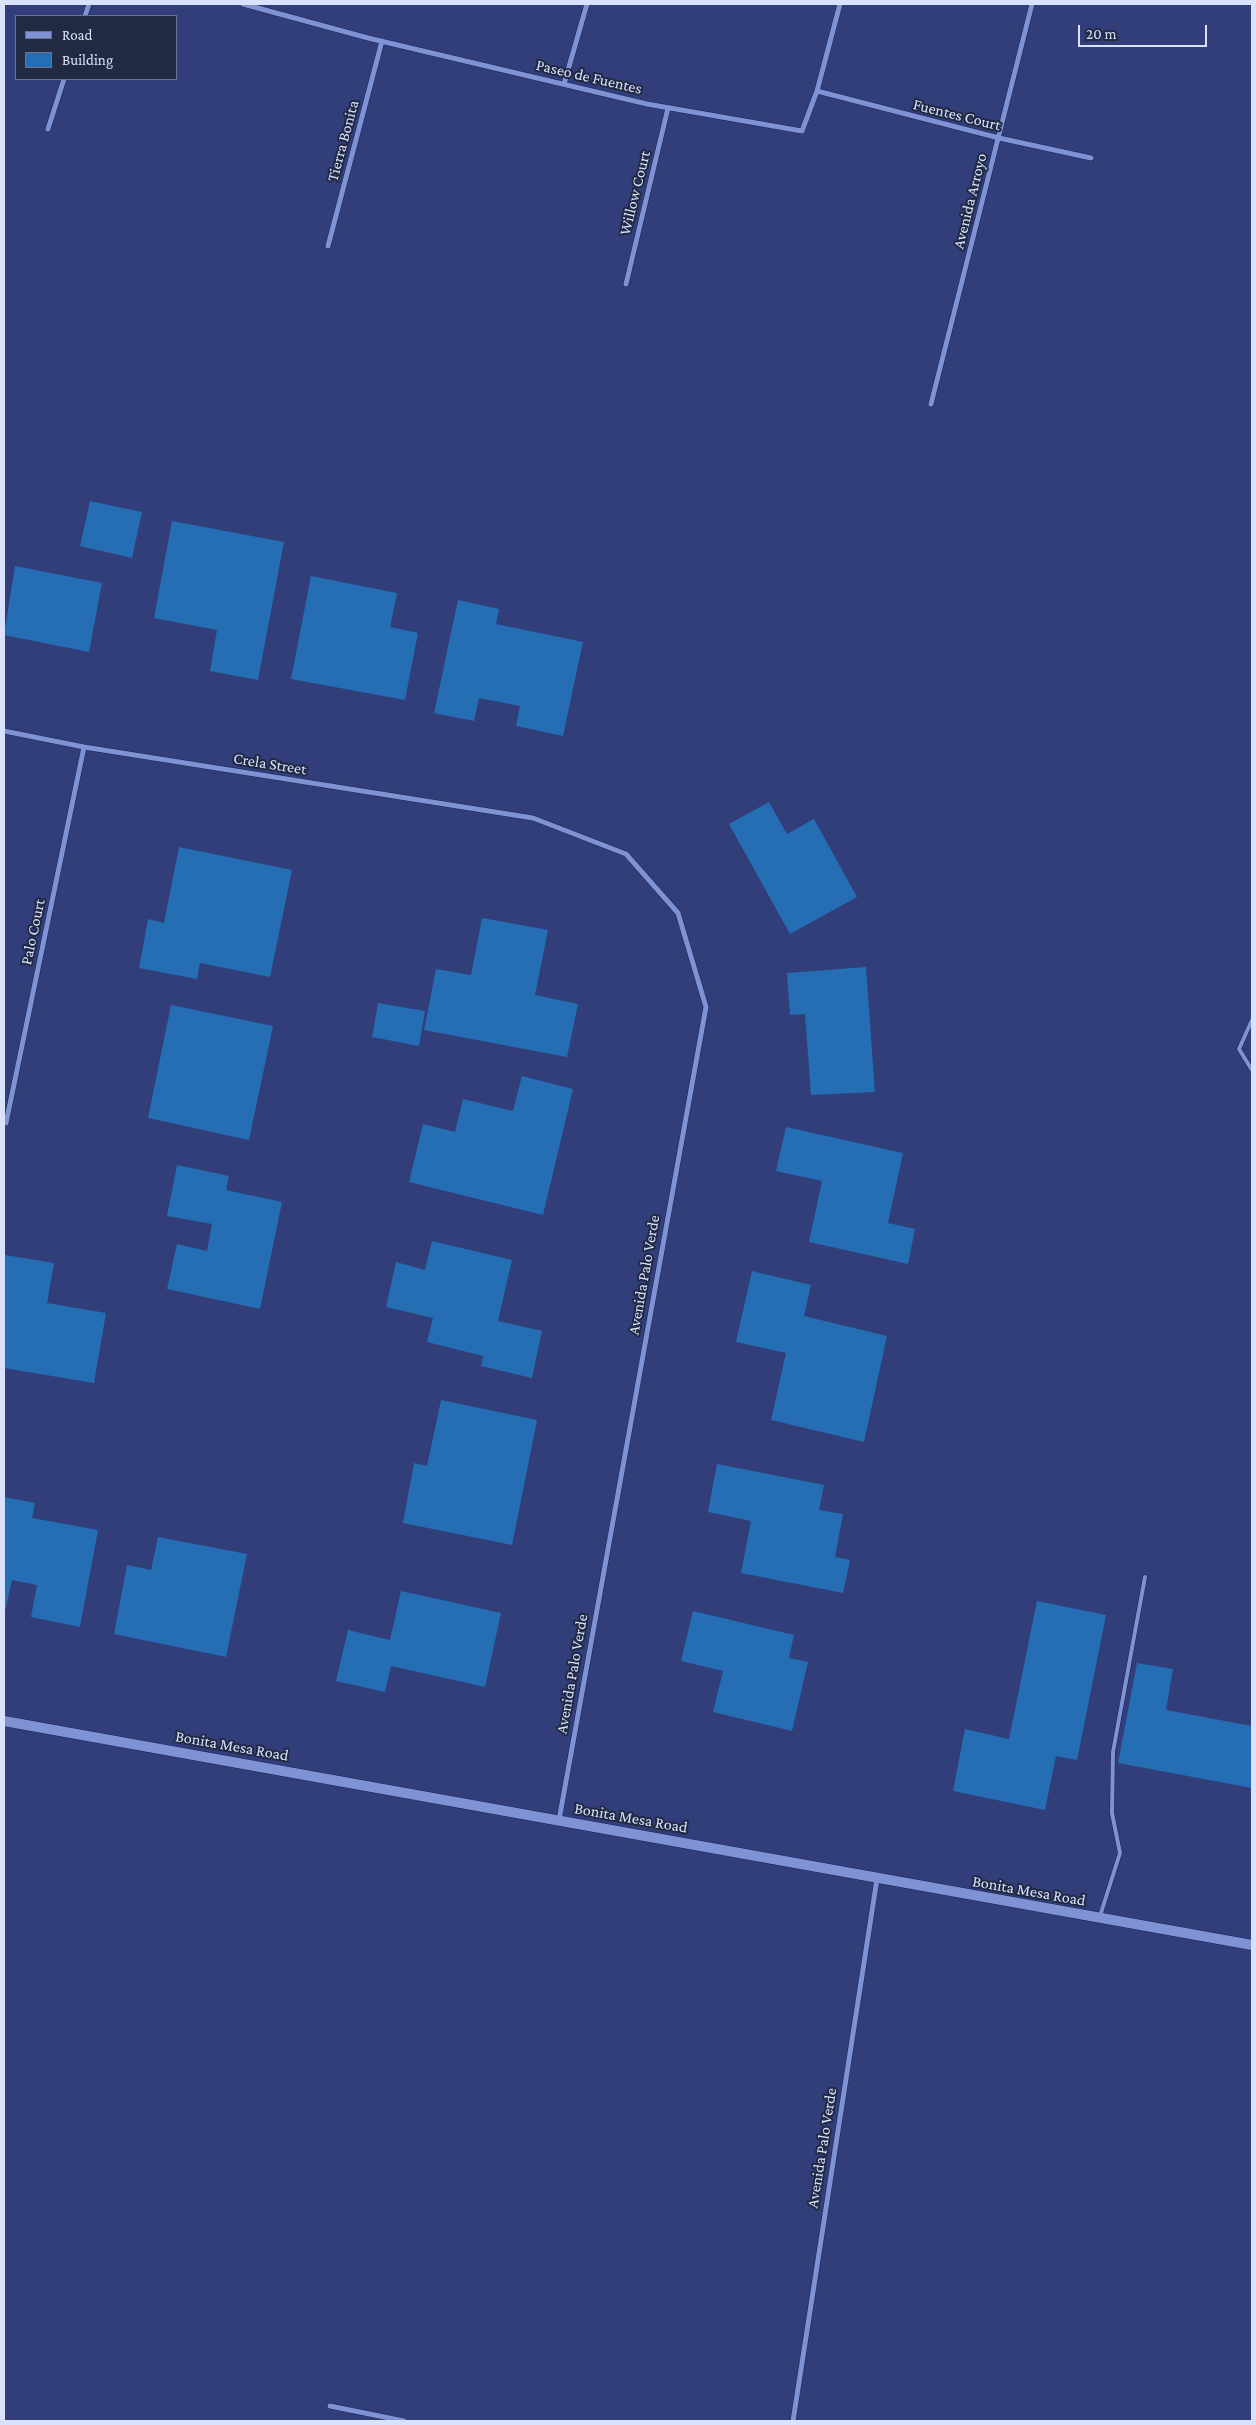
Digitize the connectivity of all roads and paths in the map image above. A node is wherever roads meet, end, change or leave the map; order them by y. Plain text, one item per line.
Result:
1 (243, 4) edge
2 (273, 4) edge
3 (587, 4) edge
4 (840, 4) edge
5 (1032, 4) edge
6 (271, 11) junction
7 (382, 41) junction
8 (64, 80) edge
9 (564, 84) junction
10 (818, 91) junction
11 (668, 108) junction
12 (48, 129) dead end
13 (999, 138) junction
14 (1092, 158) dead end
15 (328, 246) dead end
16 (626, 284) dead end
17 (931, 404) dead end
18 (4, 731) edge
19 (84, 747) junction
20 (533, 818) joint
21 (1252, 1020) edge
22 (1252, 1070) edge
23 (6, 1123) dead end
24 (1145, 1577) dead end
25 (4, 1721) edge
26 (559, 1820) junction
27 (876, 1879) junction
28 (1099, 1918) junction
29 (1252, 1945) edge
30 (330, 2406) dead end
31 (404, 2421) edge
32 (793, 2421) edge

1 - 6 street, Paseo de Fuentes
2 - 6 street
3 - 9 street
4 - 10 street, Paseo de Fuentes
5 - 13 street, Avenida Arroyo
6 - 7 street, Paseo de Fuentes
7 - 9 street, Paseo de Fuentes
7 - 15 street, Tierra Bonita
8 - 12 street
9 - 11 street, Paseo de Fuentes
10 - 11 street, Paseo de Fuentes
10 - 13 street, Fuentes Court
11 - 16 street, Willow Court
13 - 14 street, Fuentes Court
13 - 17 street, Avenida Arroyo
18 - 19 street, Crela Street
19 - 20 street, Crela Street
19 - 23 street, Palo Court
20 - 26 street, Avenida Palo Verde
21 - 22 lane
24 - 28 lane
25 - 26 street, Bonita Mesa Road
26 - 27 street, Bonita Mesa Road
27 - 28 street, Bonita Mesa Road
27 - 32 street, Avenida Palo Verde
28 - 29 street, Bonita Mesa Road
30 - 31 street

